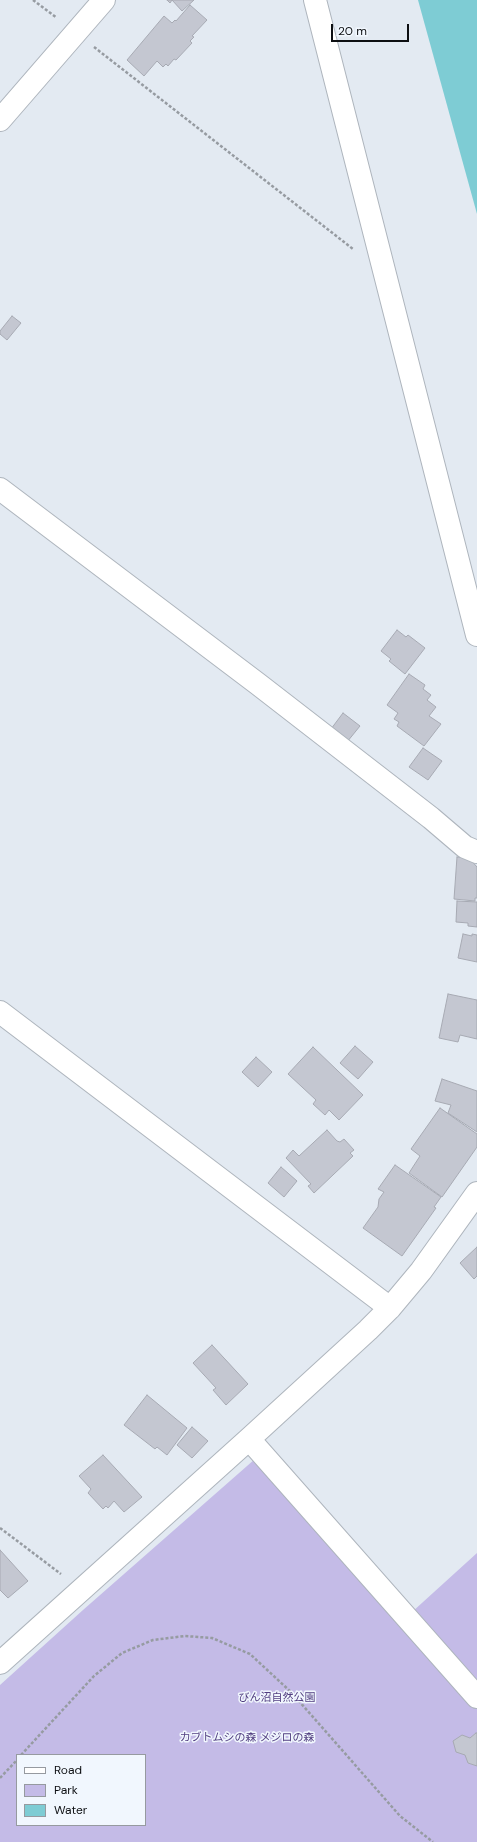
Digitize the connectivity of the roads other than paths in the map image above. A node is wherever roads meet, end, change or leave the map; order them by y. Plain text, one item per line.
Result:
1 (104, 0) edge
2 (315, 0) edge
3 (0, 120) edge
4 (0, 489) edge
5 (477, 635) edge
6 (477, 852) edge
7 (0, 1012) edge
8 (477, 1193) edge
9 (390, 1308) junction
10 (249, 1439) junction
11 (0, 1663) edge
12 (477, 1697) edge

1 - 3 street
2 - 5 street
4 - 6 street
7 - 9 street
8 - 9 street
9 - 10 street
10 - 11 street
10 - 12 street

